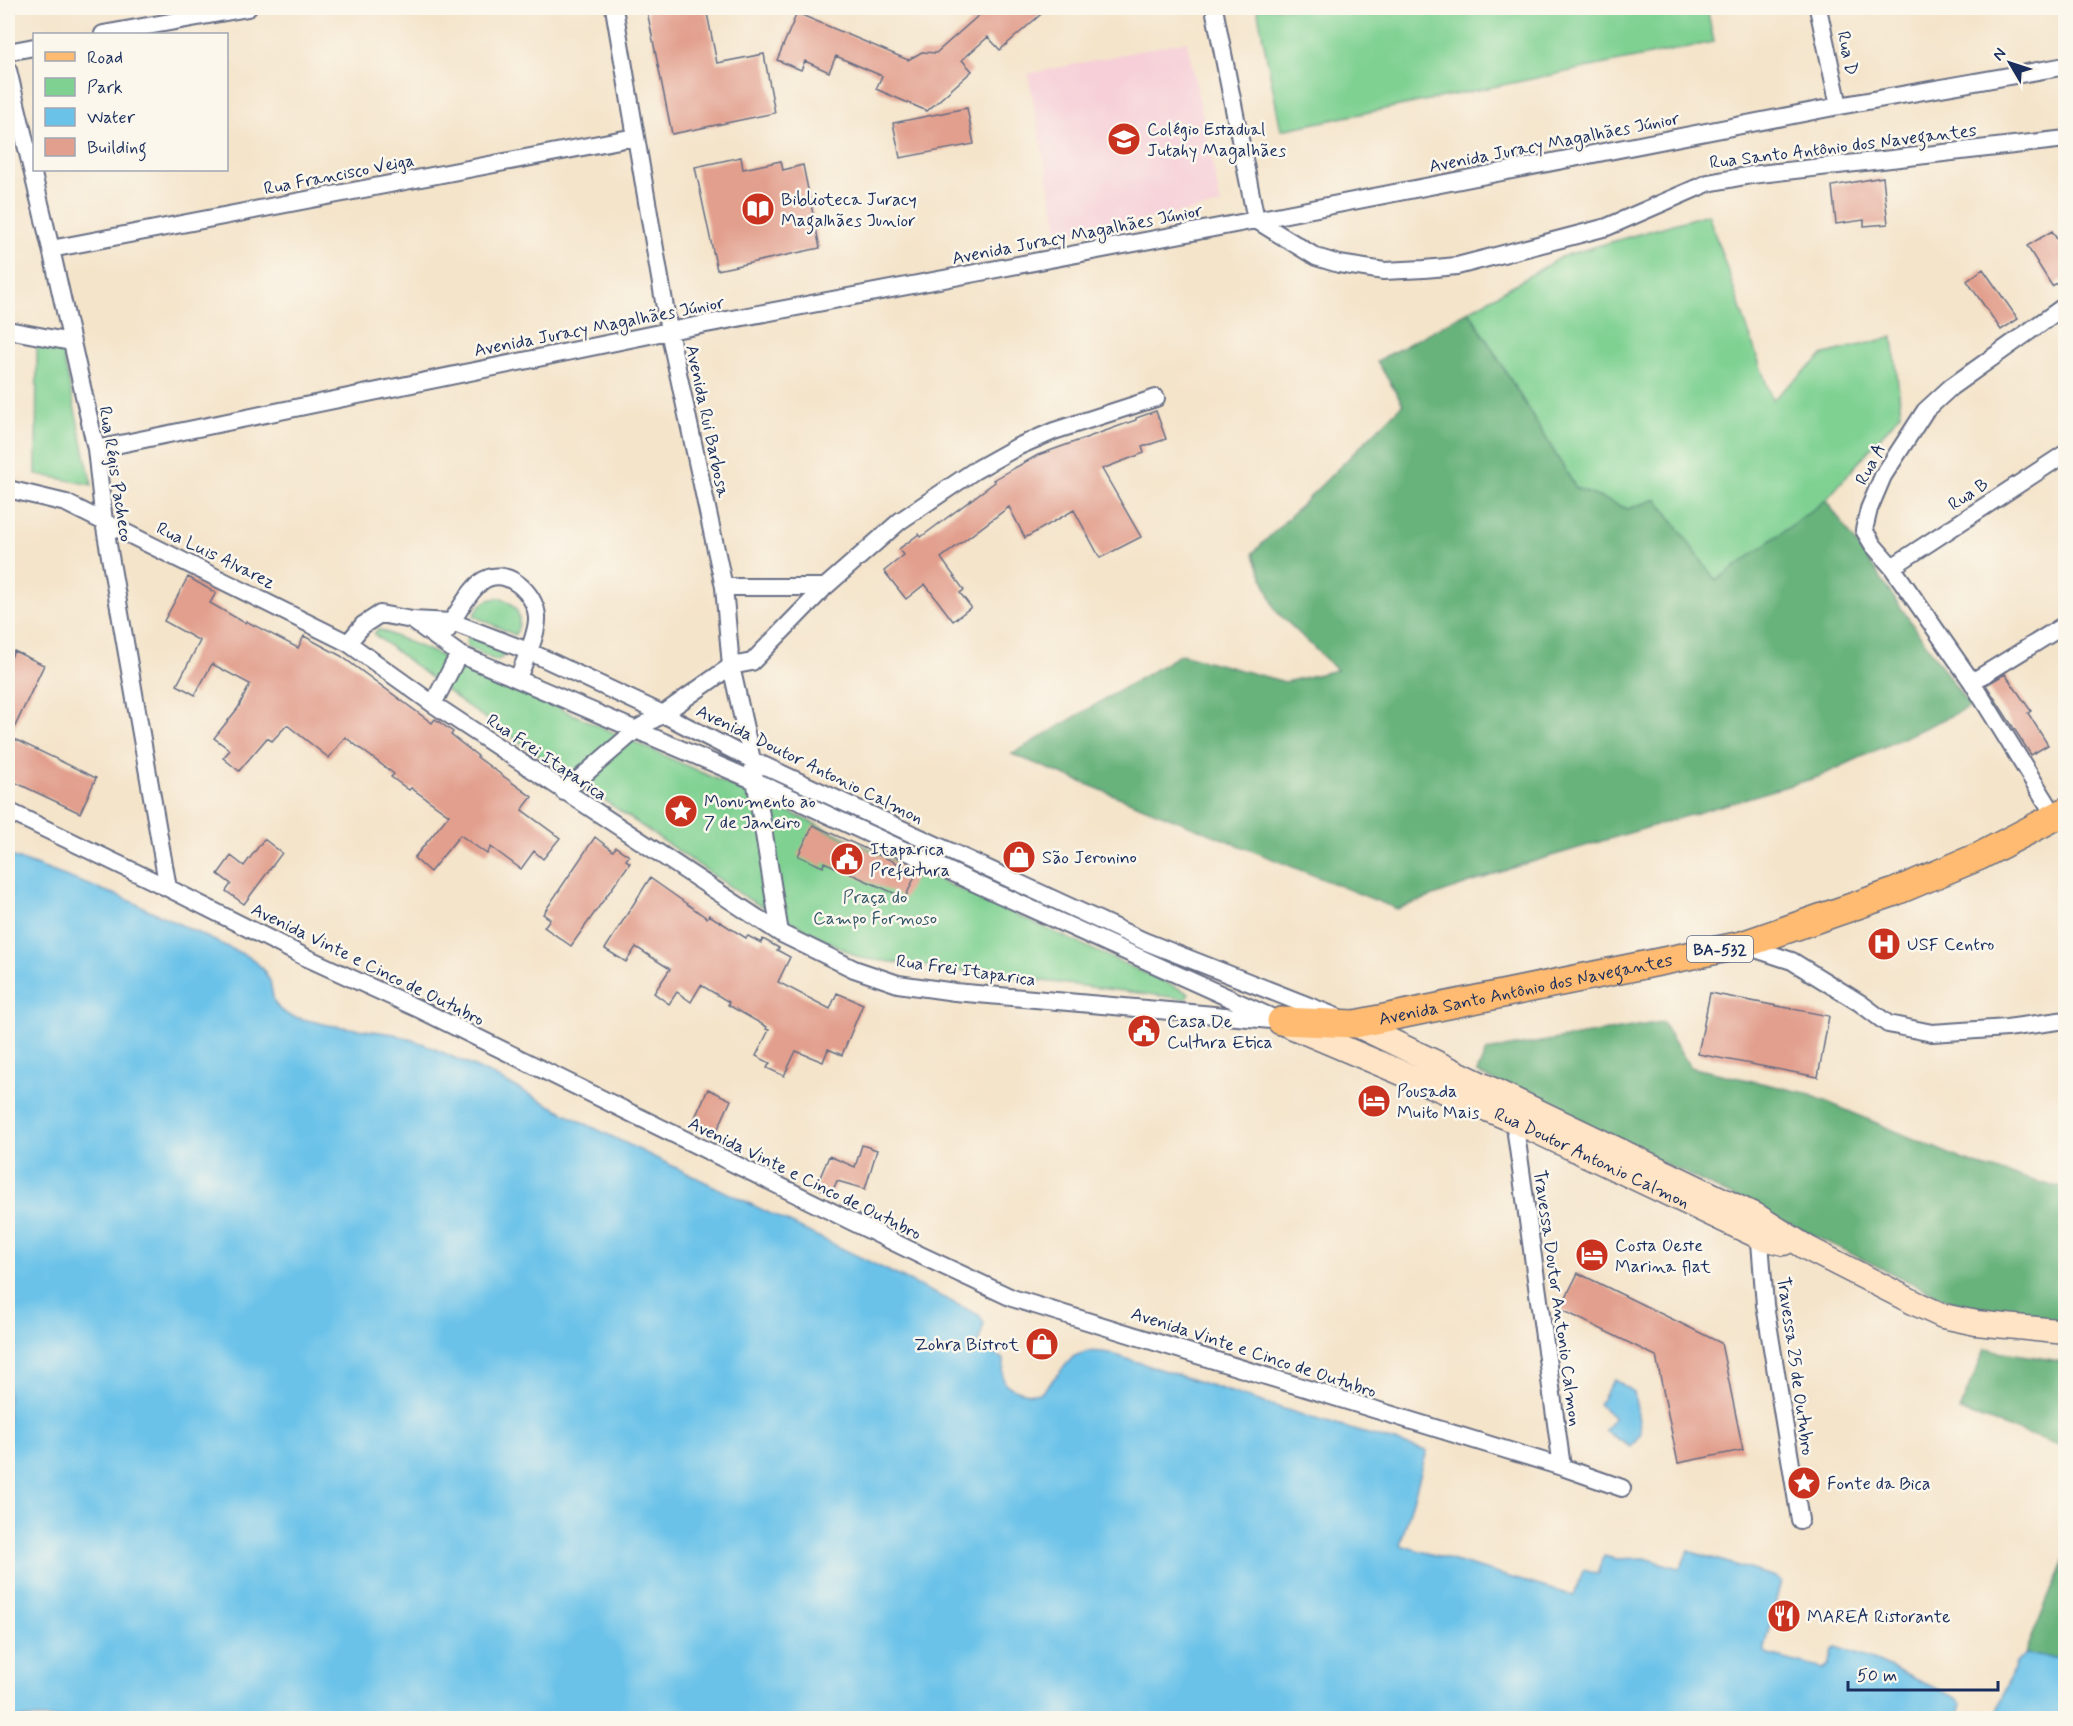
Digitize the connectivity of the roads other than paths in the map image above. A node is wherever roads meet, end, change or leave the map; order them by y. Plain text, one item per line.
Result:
1 (248, 8) edge
2 (614, 8) edge
3 (1214, 8) edge
4 (1818, 8) edge
5 (109, 33) edge
6 (33, 47) edge
7 (8, 52) edge
8 (2066, 66) edge
9 (8, 70) edge
10 (1839, 106) junction
11 (634, 137) junction
12 (2066, 139) edge
13 (1256, 220) junction
14 (51, 249) junction
15 (2066, 305) edge
16 (8, 330) edge
17 (669, 331) junction
18 (71, 342) junction
19 (1156, 398) dead end
20 (96, 449) junction
21 (2066, 453) edge
22 (8, 489) edge
23 (104, 522) junction
24 (1892, 567) junction
25 (724, 586) junction
26 (825, 587) junction
27 (412, 620) junction
28 (452, 622) junction
29 (2066, 624) edge
30 (442, 642) junction
31 (348, 643) junction
32 (528, 651) junction
33 (459, 654) junction
34 (731, 666) junction
35 (518, 678) junction
36 (1972, 682) junction
37 (433, 704) junction
38 (663, 714) junction
39 (637, 729) junction
40 (752, 760) junction
41 (755, 781) junction
42 (564, 792) junction
43 (8, 811) edge
44 (2060, 813) edge
45 (1000, 875) junction
46 (168, 888) junction
47 (992, 891) junction
48 (780, 933) junction
49 (1742, 945) junction
50 (1140, 948) junction
51 (2066, 1020) edge
52 (1281, 1021) junction
53 (1355, 1024) junction
54 (1512, 1109) junction
55 (1759, 1227) junction
56 (2066, 1332) edge
57 (1562, 1467) junction
58 (1622, 1488) dead end
59 (1800, 1520) dead end

1 - 5 street
2 - 11 street, Avenida Rui Barbosa
3 - 13 street
4 - 10 street, Rua D
6 - 7 street
8 - 10 street, Avenida Juracy Magalhães Júnior
9 - 14 street, Rua Régis Pacheco
10 - 13 street, Avenida Juracy Magalhães Júnior
11 - 14 street, Rua Francisco Veiga
11 - 17 street, Avenida Rui Barbosa
12 - 13 street, Rua Santo Antônio dos Navegantes
13 - 17 street, Avenida Juracy Magalhães Júnior
14 - 18 street, Rua Régis Pacheco
15 - 24 street, Rua A
16 - 18 street
17 - 20 street, Avenida Juracy Magalhães Júnior
17 - 25 street, Avenida Rui Barbosa
18 - 20 street, Rua Régis Pacheco
19 - 26 street
20 - 23 street, Rua Régis Pacheco
21 - 24 street, Rua B
22 - 23 street, Rua Luis Alvarez
23 - 31 street, Rua Luis Alvarez
23 - 46 street, Rua Régis Pacheco
24 - 36 street, Rua A
25 - 26 street
25 - 34 street, Avenida Rui Barbosa
26 - 34 street
27 - 28 street, Avenida Doutor Antonio Calmon / BA-532
27 - 30 street, Avenida Doutor Antonio Calmon / BA-532
27 - 31 street, Avenida Doutor Antonio Calmon / BA-532
28 - 30 street
28 - 32 street, Avenida Doutor Antonio Calmon / BA-532
28 - 32 street
29 - 36 street
30 - 33 street, Avenida Doutor Antonio Calmon / BA-532
31 - 37 street, Rua Frei Itaparica / BA-532
32 - 35 street
32 - 38 street, Avenida Doutor Antonio Calmon / BA-532
33 - 35 street, Avenida Doutor Antonio Calmon / BA-532
33 - 37 street
34 - 38 street
34 - 40 street, Avenida Rui Barbosa
35 - 39 street, Avenida Doutor Antonio Calmon / BA-532
36 - 44 street, Rua A
37 - 42 street, Rua Frei Itaparica / BA-532
38 - 39 street
38 - 40 street, Avenida Doutor Antonio Calmon / BA-532
39 - 41 street, Avenida Doutor Antonio Calmon / BA-532
39 - 42 street
40 - 41 street, Avenida Rui Barbosa
40 - 45 street, Avenida Doutor Antonio Calmon / BA-532
41 - 47 street, Avenida Doutor Antonio Calmon / BA-532
41 - 48 street, Avenida Rui Barbosa
42 - 48 street, Rua Frei Itaparica / BA-532
43 - 46 street, Avenida Vinte e Cinco de Outubro
44 - 49 main road, Avenida Santo Antônio dos Navegantes / BA-532
45 - 47 street
45 - 50 street, Avenida Doutor Antonio Calmon / BA-532
46 - 57 street, Avenida Vinte e Cinco de Outubro
47 - 50 street, Avenida Doutor Antonio Calmon / BA-532
48 - 52 street, Rua Frei Itaparica / BA-532
49 - 51 street
49 - 53 main road, Avenida Santo Antônio dos Navegantes / BA-532
50 - 52 street, Avenida Doutor Antonio Calmon / BA-532
50 - 53 street, Avenida Doutor Antonio Calmon / BA-532
52 - 53 main road, Avenida Santo Antônio dos Navegantes / BA-532
52 - 54 street, Rua Doutor Antonio Calmon
53 - 54 street, Rua Doutor Antonio Calmon
54 - 55 street, Rua Doutor Antonio Calmon
54 - 57 street, Travessa Doutor Antonio Calmon
55 - 56 street, Rua Doutor Antonio Calmon
55 - 59 street, Travessa 25 de Outubro
57 - 58 street, Avenida Vinte e Cinco de Outubro

